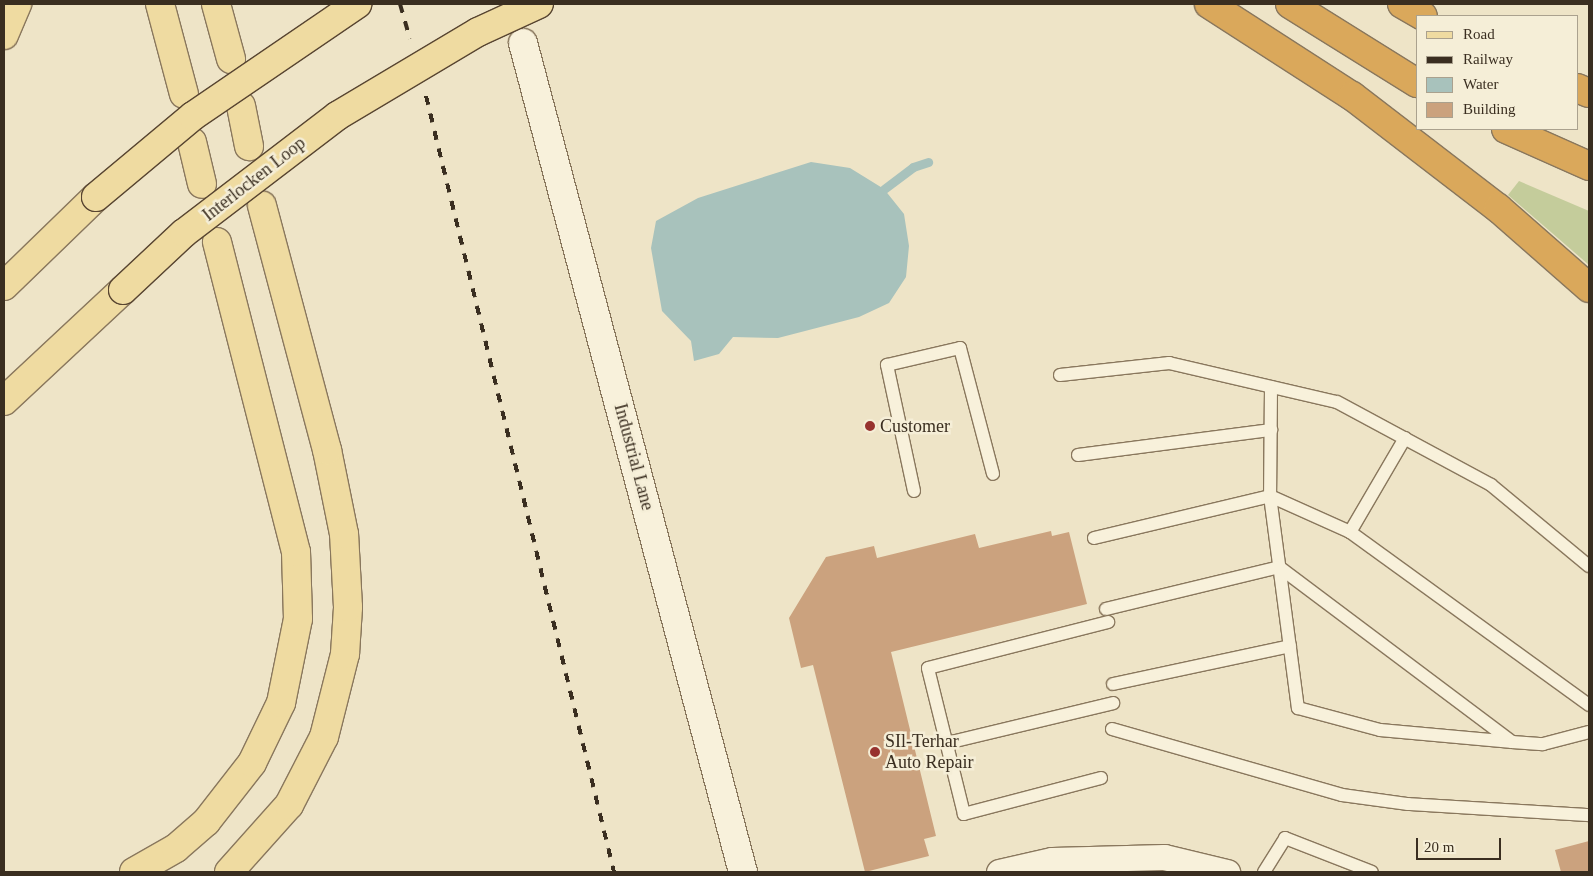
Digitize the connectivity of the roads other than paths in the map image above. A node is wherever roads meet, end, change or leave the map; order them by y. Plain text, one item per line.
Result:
1 (17, 4) edge
2 (160, 4) edge
3 (216, 4) edge
4 (358, 4) edge
5 (539, 4) edge
6 (1209, 4) edge
7 (1290, 4) edge
8 (1402, 4) edge
9 (1421, 15) edge
10 (4, 35) edge
11 (523, 43) dead end
12 (232, 59) dead end
13 (1416, 82) edge
14 (184, 94) dead end
15 (242, 106) dead end
16 (1508, 130) edge
17 (192, 142) dead end
18 (249, 146) dead end
19 (1589, 166) edge
20 (202, 184) dead end
21 (262, 206) dead end
22 (217, 242) dead end
23 (4, 286) edge
24 (1589, 288) edge
25 (1060, 375) dead end
26 (1271, 387) junction
27 (4, 401) edge
28 (1271, 430) junction
29 (1405, 438) junction
30 (1078, 455) dead end
31 (993, 474) dead end
32 (914, 491) dead end
33 (1270, 496) junction
34 (1350, 532) junction
35 (1094, 538) dead end
36 (1589, 566) edge
37 (1279, 567) junction
38 (1106, 609) dead end
39 (1108, 622) dead end
40 (1290, 646) junction
41 (1113, 684) dead end
42 (1113, 703) dead end
43 (1589, 705) edge
44 (1112, 728) dead end
45 (1589, 732) edge
46 (1512, 742) junction
47 (947, 743) junction
48 (1101, 778) dead end
49 (1589, 815) edge
50 (134, 872) edge
51 (230, 872) edge
52 (743, 872) edge
53 (999, 872) edge
54 (1227, 872) edge
55 (1264, 872) edge
56 (1372, 872) edge

1 - 10 main road
2 - 14 main road
3 - 12 main road
4 - 23 main road, bridge
5 - 27 main road, Interlocken Loop, bridge
6 - 24 highway
7 - 13 highway
8 - 9 highway
11 - 52 street, Industrial Lane
15 - 18 main road
16 - 19 highway
17 - 20 main road
21 - 51 main road
22 - 50 main road
25 - 26 lane
26 - 28 lane
26 - 29 lane
28 - 30 lane
28 - 33 lane
29 - 34 lane
29 - 36 lane
31 - 32 lane
33 - 34 lane
33 - 35 lane
33 - 37 lane
34 - 43 lane
37 - 38 lane
37 - 40 lane
37 - 46 lane
39 - 47 lane
40 - 41 lane
40 - 46 lane
42 - 47 lane
44 - 49 lane
45 - 46 lane
47 - 48 lane
53 - 54 street
55 - 56 lane

